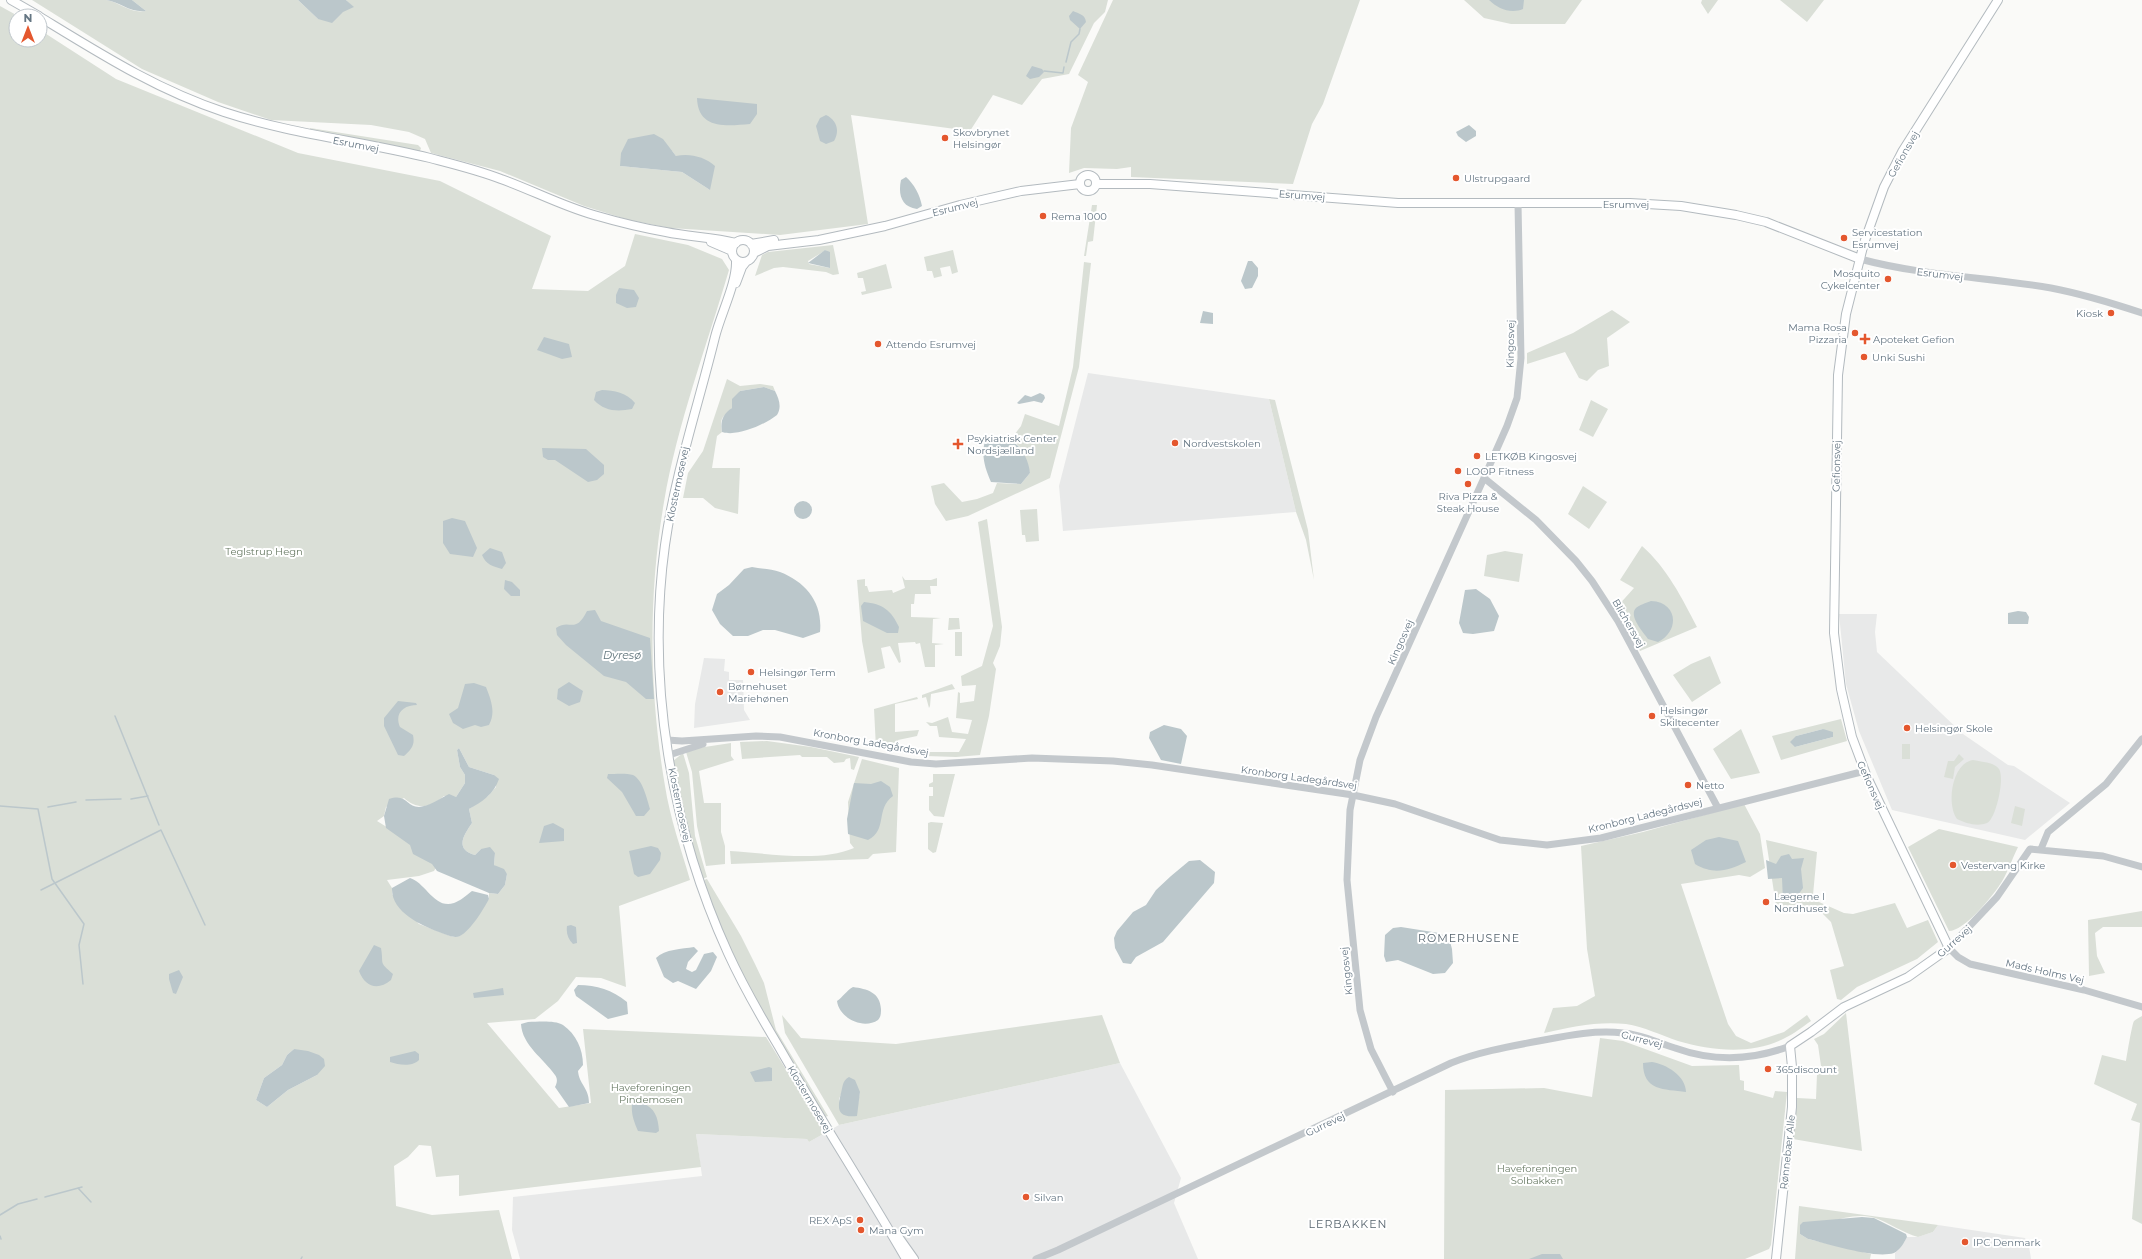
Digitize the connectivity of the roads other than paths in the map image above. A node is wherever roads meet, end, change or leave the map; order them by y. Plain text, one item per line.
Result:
1 (11, 0) edge
2 (1998, 0) edge
3 (26, 8) edge
4 (48, 21) edge
5 (1518, 204) junction
6 (734, 247) junction
7 (753, 248) junction
8 (1860, 259) junction
9 (736, 260) junction
10 (746, 262) junction
11 (2142, 313) edge
12 (714, 346) junction
13 (1484, 478) junction
14 (719, 739) junction
15 (2142, 739) edge
16 (667, 740) junction
17 (669, 755) junction
18 (1865, 770) junction
19 (1354, 795) junction
20 (1718, 808) junction
21 (2041, 849) junction
22 (2142, 867) edge
23 (1949, 948) junction
24 (2142, 1007) edge
25 (1790, 1046) junction
26 (1393, 1092) junction
27 (884, 1222) junction
28 (907, 1259) edge
29 (914, 1259) edge
30 (1036, 1259) edge
31 (1776, 1259) edge

1 - 3 main road, Esrumvej
2 - 8 main road, Gefionsvej
4 - 6 main road, Esrumvej
5 - 7 main road, Esrumvej
5 - 8 main road, Esrumvej
5 - 13 street, Kingosvej
6 - 7 main road
6 - 9 main road
7 - 10 main road
8 - 11 street, Esrumvej
8 - 18 main road, Gefionsvej
9 - 10 main road
9 - 12 main road, Klostermosevej
10 - 12 main road, Klostermosevej
12 - 16 main road, Klostermosevej
13 - 19 street, Kingosvej
13 - 20 street, Blichersvej
14 - 16 street, Kronborg Ladegårdsvej
14 - 17 street, Kronborg Ladegårdsvej
14 - 19 street, Kronborg Ladegårdsvej
15 - 21 street
16 - 17 main road, Klostermosevej
17 - 27 main road, Klostermosevej
18 - 20 street, Kronborg Ladegårdsvej
18 - 23 main road, Gefionsvej
19 - 20 street, Kronborg Ladegårdsvej
19 - 26 street, Kingosvej
21 - 22 street
21 - 23 street, Gurrevej
23 - 24 street, Mads Holms Vej
23 - 25 main road, Gurrevej
25 - 26 street, Gurrevej
25 - 31 main road, Rønnebær Alle
26 - 30 street, Gurrevej
27 - 28 main road, Klostermosevej
27 - 29 main road, Klostermosevej

